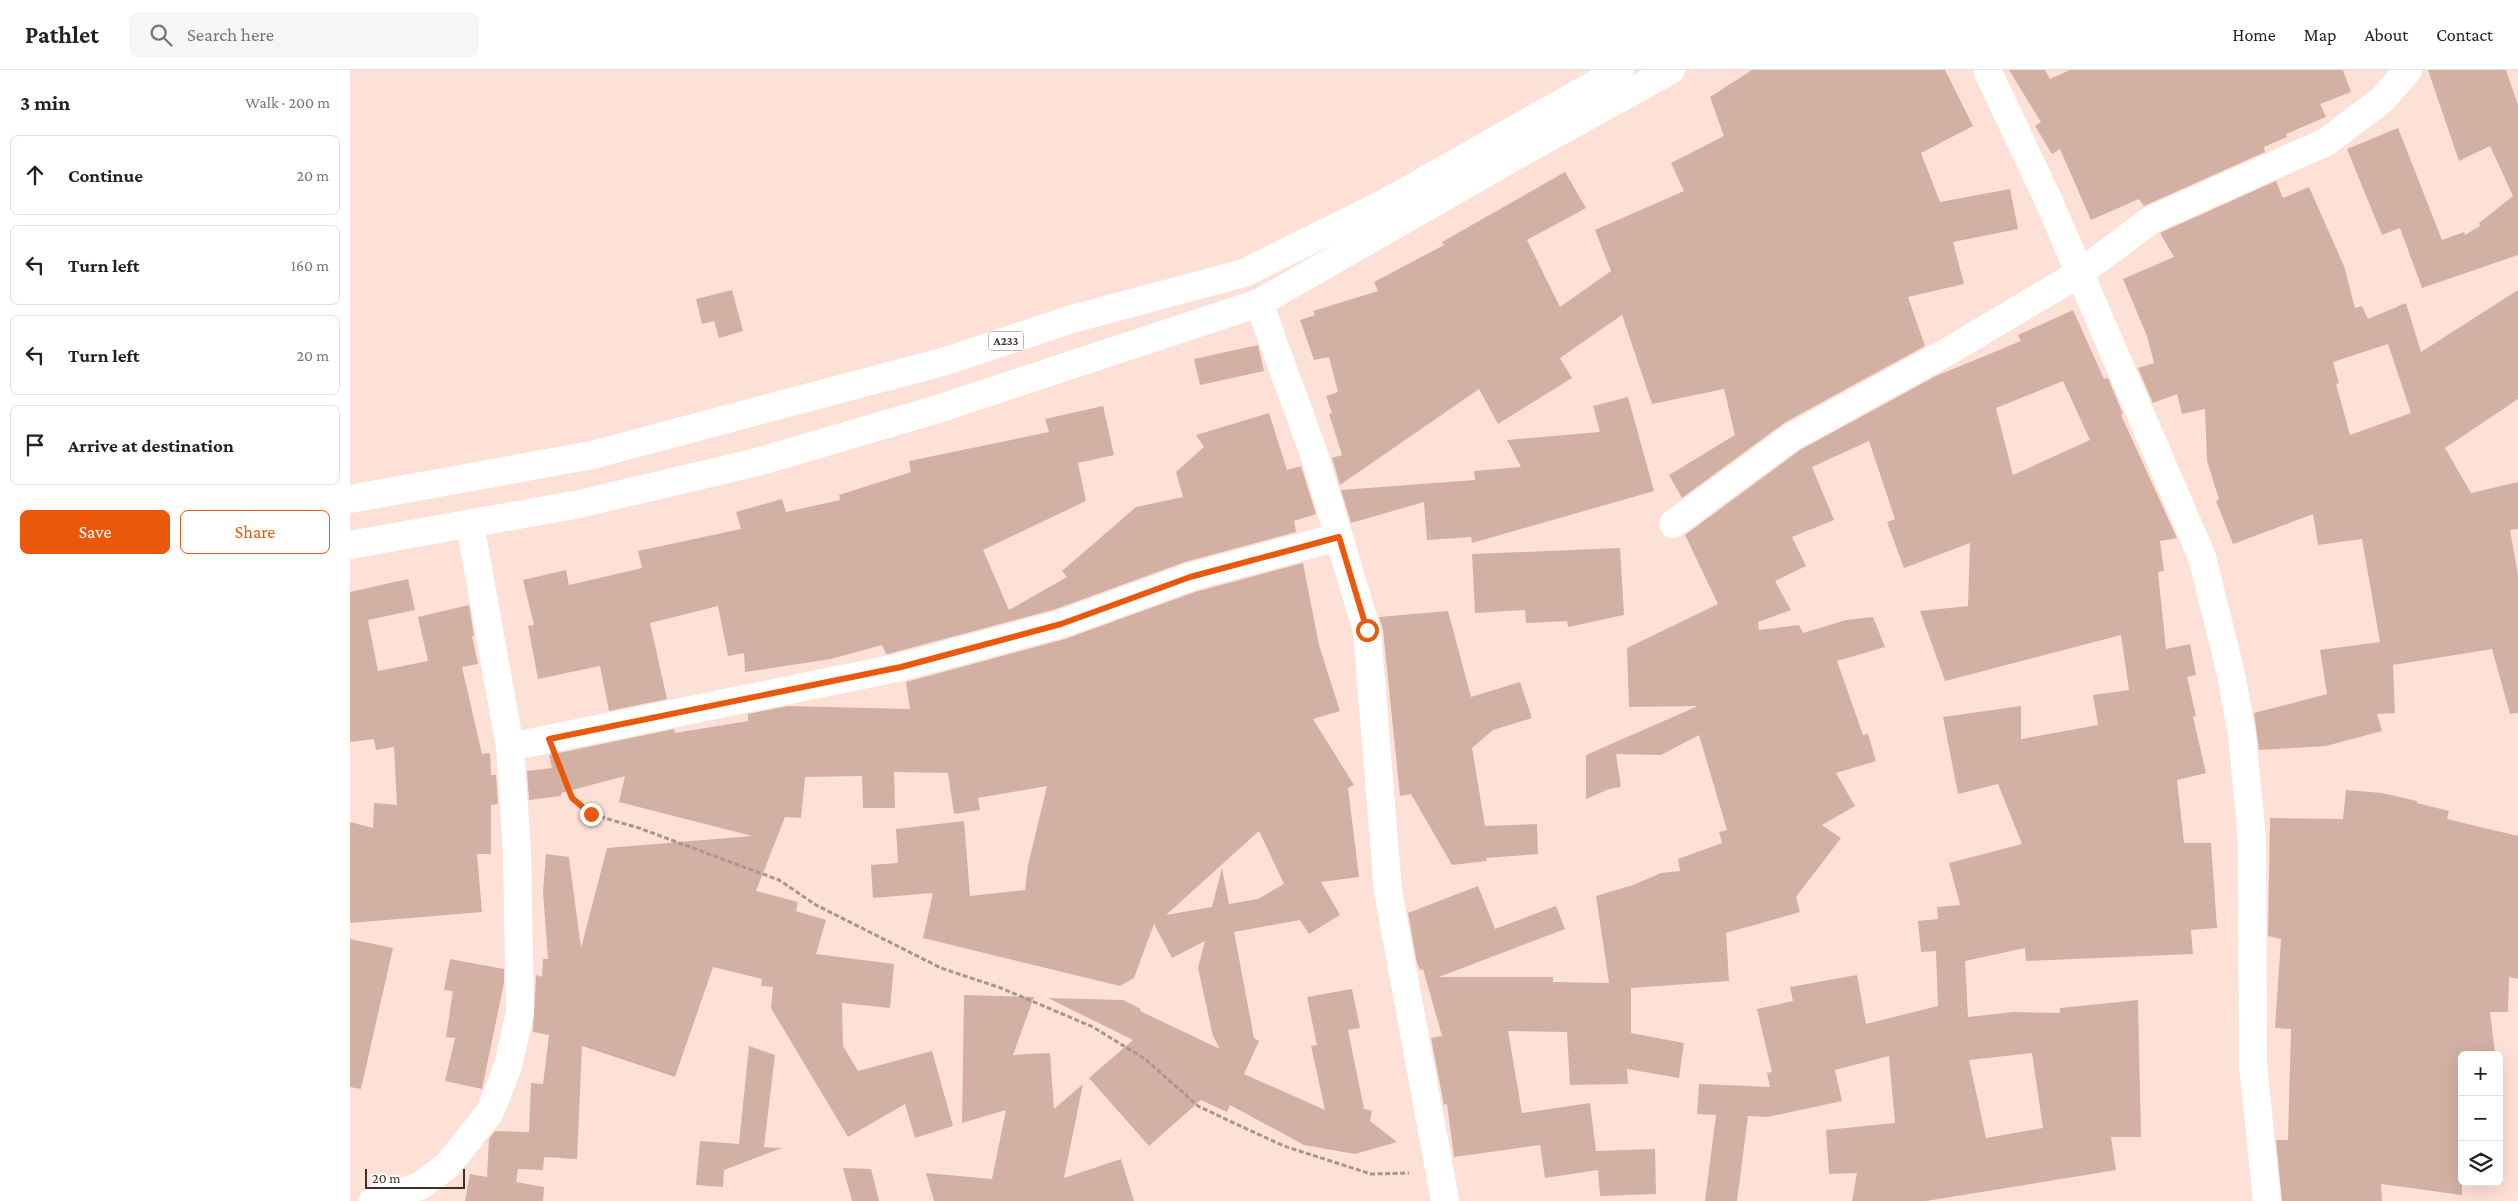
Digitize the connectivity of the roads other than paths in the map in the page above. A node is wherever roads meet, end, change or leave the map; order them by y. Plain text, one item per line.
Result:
1 (1620, 70) edge
2 (1671, 70) edge
3 (1987, 70) edge
4 (2408, 70) edge
5 (2080, 273) junction
6 (1259, 304) junction
7 (350, 500) edge
8 (470, 524) junction
9 (1673, 524) dead end
10 (1339, 537) junction
11 (350, 545) edge
12 (510, 747) junction
13 (374, 1201) edge
14 (1445, 1201) edge
15 (2267, 1201) edge

1 - 7 main road, A233
2 - 6 main road
3 - 5 main road
4 - 5 main road
5 - 9 main road
5 - 15 main road
6 - 8 main road
6 - 10 main road
8 - 11 main road
8 - 12 main road
10 - 12 main road
10 - 14 main road
12 - 13 main road

